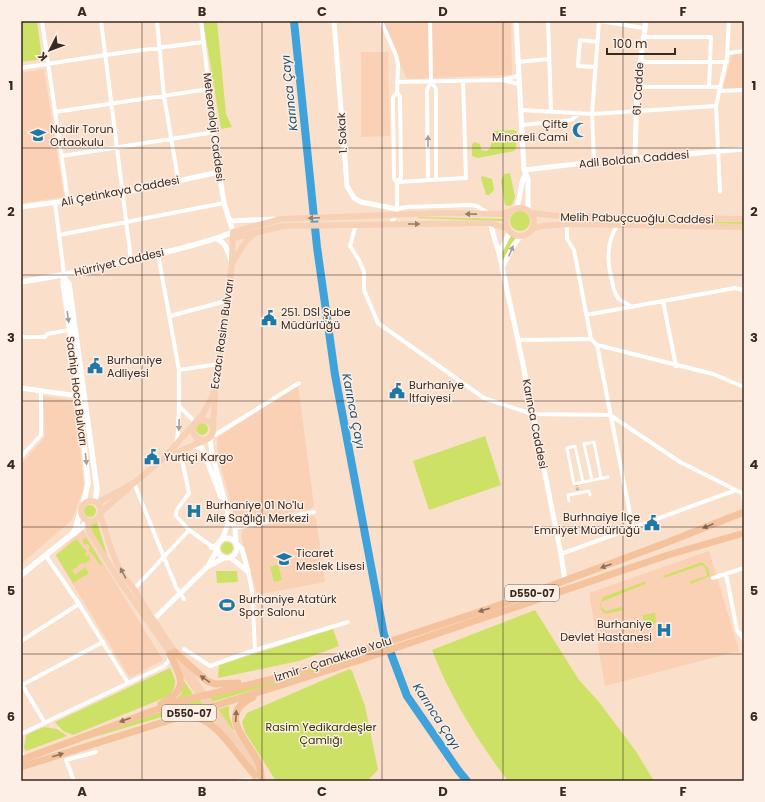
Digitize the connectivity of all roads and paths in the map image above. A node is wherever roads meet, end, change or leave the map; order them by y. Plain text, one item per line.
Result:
1 (42, 21) edge
2 (101, 21) edge
3 (157, 21) edge
4 (201, 21) edge
5 (334, 21) edge
6 (380, 21) edge
7 (430, 21) edge
8 (516, 21) edge
9 (548, 21) edge
10 (599, 21) edge
11 (646, 21) edge
12 (730, 21) edge
13 (644, 28) junction
14 (642, 37) junction
15 (203, 42) junction
16 (598, 42) junction
17 (159, 48) junction
18 (744, 52) edge
19 (728, 53) junction
20 (105, 55) junction
21 (549, 59) junction
22 (518, 62) junction
23 (639, 62) junction
24 (711, 62) junction
25 (726, 62) junction
26 (47, 64) junction
27 (596, 67) junction
28 (21, 68) edge
29 (519, 76) junction
30 (463, 80) junction
31 (501, 80) junction
32 (432, 81) junction
33 (397, 82) junction
34 (519, 84) junction
35 (637, 87) junction
36 (709, 87) junction
37 (719, 89) junction
38 (209, 90) junction
39 (744, 90) edge
40 (397, 92) junction
41 (164, 96) junction
42 (111, 104) junction
43 (716, 106) junction
44 (521, 110) junction
45 (551, 111) junction
46 (55, 112) junction
47 (636, 112) junction
48 (580, 113) junction
49 (592, 114) junction
50 (522, 125) junction
51 (214, 132) junction
52 (171, 139) junction
53 (117, 148) junction
54 (744, 149) edge
55 (718, 151) junction
56 (62, 156) junction
57 (634, 158) junction
58 (594, 162) junction
59 (219, 172) junction
60 (524, 173) junction
61 (178, 179) junction
62 (428, 180) junction
63 (436, 180) junction
64 (397, 182) junction
65 (720, 192) dead end
66 (123, 193) junction
67 (68, 201) junction
68 (55, 203) junction
69 (224, 203) junction
70 (21, 207) edge
71 (516, 208) junction
72 (397, 212) junction
73 (509, 212) junction
74 (529, 212) junction
75 (281, 219) junction
76 (744, 219) edge
77 (229, 221) junction
78 (126, 222) junction
79 (356, 224) junction
80 (390, 224) junction
81 (490, 224) junction
82 (567, 224) junction
83 (618, 224) junction
84 (744, 227) edge
85 (532, 229) junction
86 (509, 230) junction
87 (255, 232) junction
88 (59, 235) junction
89 (233, 235) junction
90 (521, 236) junction
91 (217, 239) junction
92 (499, 253) junction
93 (158, 254) junction
94 (131, 260) junction
95 (232, 264) junction
96 (502, 268) junction
97 (64, 276) junction
98 (21, 282) edge
99 (744, 290) edge
100 (226, 301) junction
101 (663, 301) junction
102 (632, 307) junction
103 (586, 315) junction
104 (170, 316) junction
105 (70, 330) junction
106 (21, 336) edge
107 (591, 339) junction
108 (518, 340) junction
109 (597, 345) junction
110 (218, 364) junction
111 (676, 366) junction
112 (179, 370) junction
113 (299, 383) dead end
114 (744, 387) edge
115 (21, 388) edge
116 (215, 391) junction
117 (41, 392) junction
118 (79, 396) junction
119 (180, 406) junction
120 (532, 414) junction
121 (610, 415) junction
122 (195, 422) junction
123 (213, 427) junction
124 (209, 438) junction
125 (176, 443) junction
126 (584, 444) junction
127 (190, 446) junction
128 (575, 446) junction
129 (180, 450) junction
130 (21, 457) edge
131 (164, 458) junction
132 (608, 477) dead end
133 (601, 478) junction
134 (592, 480) junction
135 (583, 482) junction
136 (132, 484) junction
137 (736, 490) junction
138 (743, 494) edge
139 (590, 495) dead end
140 (569, 501) dead end
141 (744, 502) edge
142 (96, 503) junction
143 (82, 507) junction
144 (314, 512) dead end
145 (744, 512) edge
146 (100, 513) junction
147 (88, 520) junction
148 (235, 528) junction
149 (633, 529) junction
150 (189, 530) junction
151 (744, 533) edge
152 (71, 535) junction
153 (222, 539) junction
154 (236, 543) junction
155 (218, 544) junction
156 (211, 548) junction
157 (217, 550) junction
158 (561, 554) junction
159 (46, 556) junction
160 (164, 558) junction
161 (224, 558) junction
162 (231, 558) junction
163 (207, 567) junction
164 (744, 568) edge
165 (248, 572) junction
166 (726, 574) junction
167 (21, 575) edge
168 (713, 578) dead end
169 (565, 581) junction
170 (134, 589) junction
171 (180, 594) junction
172 (184, 599) dead end
173 (79, 604) junction
174 (154, 619) junction
175 (348, 622) dead end
176 (744, 640) edge
177 (21, 641) edge
178 (104, 642) junction
179 (184, 649) dead end
180 (255, 650) junction
181 (173, 653) junction
182 (257, 682) junction
183 (128, 683) junction
184 (22, 684) edge
185 (272, 688) junction
186 (145, 712) junction
187 (177, 717) junction
188 (46, 723) junction
189 (21, 734) edge
190 (21, 751) edge
191 (96, 752) dead end
192 (22, 759) edge
193 (21, 767) edge
194 (258, 779) edge
195 (74, 781) edge
196 (237, 781) edge

1 - 26 street
2 - 20 street
3 - 17 street
4 - 15 street, Meteoroloji Caddesi
5 - 72 street, 1. Sokak
6 - 33 street
7 - 32 street
8 - 22 street
9 - 21 street
10 - 13 street
10 - 16 street
11 - 13 street, 61. Cadde
12 - 19 street
13 - 14 street, 61. Cadde
14 - 23 street, 61. Cadde
14 - 24 street
15 - 17 street
15 - 38 street, Meteoroloji Caddesi
16 - 27 street
16 - 27 street
17 - 20 street
17 - 41 street
18 - 19 street
19 - 25 street
20 - 26 street
20 - 42 street
21 - 22 street
21 - 45 street
22 - 29 street
23 - 24 street
23 - 35 street, 61. Cadde
24 - 25 street
24 - 36 street
25 - 37 street
26 - 28 street
26 - 46 street
27 - 49 street
29 - 31 street
29 - 34 street
30 - 31 street
30 - 32 street
30 - 63 street
31 - 34 street
32 - 33 street
62 -> 32 street
32 - 63 street
33 - 40 street
34 - 44 street
35 - 36 street
35 - 47 street, 61. Cadde
36 - 37 street
37 - 39 street
37 - 43 street
38 - 41 street
38 - 51 street, Meteoroloji Caddesi
40 - 64 street
40 - 64 street
41 - 42 street
41 - 52 street
42 - 46 street
42 - 53 street
43 - 47 street
43 - 55 street
44 - 45 street
44 - 50 street
45 - 48 street
46 - 56 street
47 - 49 street
47 - 57 street, 61. Cadde
48 - 49 street
48 - 50 street
49 - 58 street
50 - 60 street
51 - 52 street
51 - 59 street, Meteoroloji Caddesi
52 - 53 street
52 - 61 street
53 - 56 street
53 - 66 street
54 - 55 street, Adil Boldan Caddesi
55 - 57 street, Adil Boldan Caddesi
55 - 65 street
56 - 67 street
57 - 58 street, Adil Boldan Caddesi
58 - 60 street, Adil Boldan Caddesi
59 - 61 street, Ali Çetinkaya Caddesi
59 - 69 street, Meteoroloji Caddesi
60 - 71 street
60 - 74 street
61 - 66 street, Ali Çetinkaya Caddesi
62 - 63 street
62 - 64 street
64 - 72 street
66 - 67 street, Ali Çetinkaya Caddesi
66 - 78 street
67 - 68 street, Ali Çetinkaya Caddesi
68 - 70 street, Ali Çetinkaya Caddesi
68 - 88 street
69 - 77 street, Meteoroloji Caddesi
69 - 78 street
71 - 73 main road
71 - 74 main road
72 - 73 main road
72 -> 75 main road
72 - 80 street
73 - 86 main road
74 - 76 main road, Melih Pabuçcuoğlu Caddesi
74 - 85 main road
75 - 77 street
75 - 89 main road
77 - 89 street, Meteoroloji Caddesi
78 - 88 street
78 - 94 street
79 - 80 main road
79 - 87 main road
79 - 120 street
80 -> 81 main road
81 - 86 main road
81 - 92 street, Karınca Caddesi
82 - 83 main road, Melih Pabuçcuoğlu Caddesi
82 - 85 main road, Melih Pabuçcuoğlu Caddesi
82 - 103 street
83 - 84 main road, Melih Pabuçcuoğlu Caddesi
83 - 102 street
85 - 90 main road
86 - 90 main road
86 - 92 street
87 - 89 main road
87 - 95 main road
88 - 97 street
89 - 91 main road, Hürriyet Caddesi
89 - 95 main road, Eczacı Rasim Bulvarı
96 -> 90 street
91 - 93 main road, Hürriyet Caddesi
91 - 95 main road
92 - 96 street, Karınca Caddesi
93 - 94 main road, Hürriyet Caddesi
93 - 104 street
94 - 97 main road, Hürriyet Caddesi
95 - 100 main road, Eczacı Rasim Bulvarı
96 - 108 street, Karınca Caddesi
97 - 98 main road, Hürriyet Caddesi
97 -> 105 main road, Saahip Hoca Bulvarı
97 - 142 main road, Saahip Hoca Bulvarı
99 - 101 street
100 - 104 street
100 - 110 main road, Eczacı Rasim Bulvarı
101 - 102 street
101 - 111 street
102 - 103 street
103 - 107 street
104 - 112 street
105 - 106 street
105 - 118 main road, Saahip Hoca Bulvarı
107 - 108 street
107 - 109 street
108 - 120 street, Karınca Caddesi
109 - 111 street
109 - 121 street
110 - 112 street
110 - 116 main road, Eczacı Rasim Bulvarı
111 - 114 street
112 - 119 street
113 - 124 street
115 - 117 street
116 - 122 main road, Eczacı Rasim Bulvarı
116 - 123 main road
117 - 118 street
117 - 130 street
118 -> 143 main road, Saahip Hoca Bulvarı
119 - 122 street
119 -> 125 street
120 - 121 street
120 - 158 street, Karınca Caddesi
121 - 137 street
121 - 149 street
122 - 123 main road
122 - 124 main road
122 - 125 main road, Eczacı Rasim Bulvarı
123 - 124 main road
124 - 127 main road
124 - 148 street
125 - 131 main road, Eczacı Rasim Bulvarı
126 - 128 street
126 - 133 street
126 - 134 street
127 - 129 main road
127 - 153 street
128 - 135 street
128 - 135 street
129 - 131 main road
129 - 150 street
131 - 136 main road, Eczacı Rasim Bulvarı
132 - 133 street
133 - 134 street
134 - 135 street
136 - 142 main road, Eczacı Rasim Bulvarı
136 - 146 main road
136 - 160 street
137 - 138 street
137 - 149 street
138 - 141 street
139 - 140 street
142 - 143 main road
142 - 146 main road
143 - 147 main road
143 - 152 main road, Saahip Hoca Bulvarı
144 - 148 street
145 -> 169 highway, İzmir - Çanakkale Yolu / D550-07
146 - 147 main road
170 -> 146 main road
147 - 152 main road
147 - 181 main road
148 - 154 street
149 - 158 street
150 - 156 street
150 - 160 street
151 - 185 highway, İzmir - Çanakkale Yolu / D550-07
152 - 159 main road
153 - 154 street
153 - 155 street
154 - 162 street
154 - 165 street
155 - 156 street
155 - 157 street
156 - 157 street
157 - 161 street
157 - 163 street
158 - 169 street, Karınca Caddesi
159 - 167 main road
159 - 173 street
160 - 170 street
160 - 171 street
161 - 162 street
161 - 163 street
162 - 165 street
163 - 171 street
164 - 166 street
165 - 180 street
166 - 168 street
166 - 176 street
169 -> 182 highway, İzmir - Çanakkale Yolu / D550-07
170 - 174 main road
171 - 172 street
171 - 174 street
173 - 177 street
173 - 178 street
174 - 181 main road
175 - 180 street
178 - 183 street
178 - 184 street
179 - 180 street
182 -> 181 highway
181 - 183 street
181 - 186 highway
181 - 194 main road
182 - 186 highway, İzmir - Çanakkale Yolu / D550-07
183 - 188 street
184 - 188 street
185 - 187 highway, İzmir - Çanakkale Yolu / D550-07
194 -> 185 highway
186 -> 192 highway, İzmir - Çanakkale Yolu / D550-07
193 -> 187 highway, İzmir - Çanakkale Yolu / D550-07
187 - 194 highway
188 - 189 street
190 - 192 street
191 - 195 street
194 - 196 street

